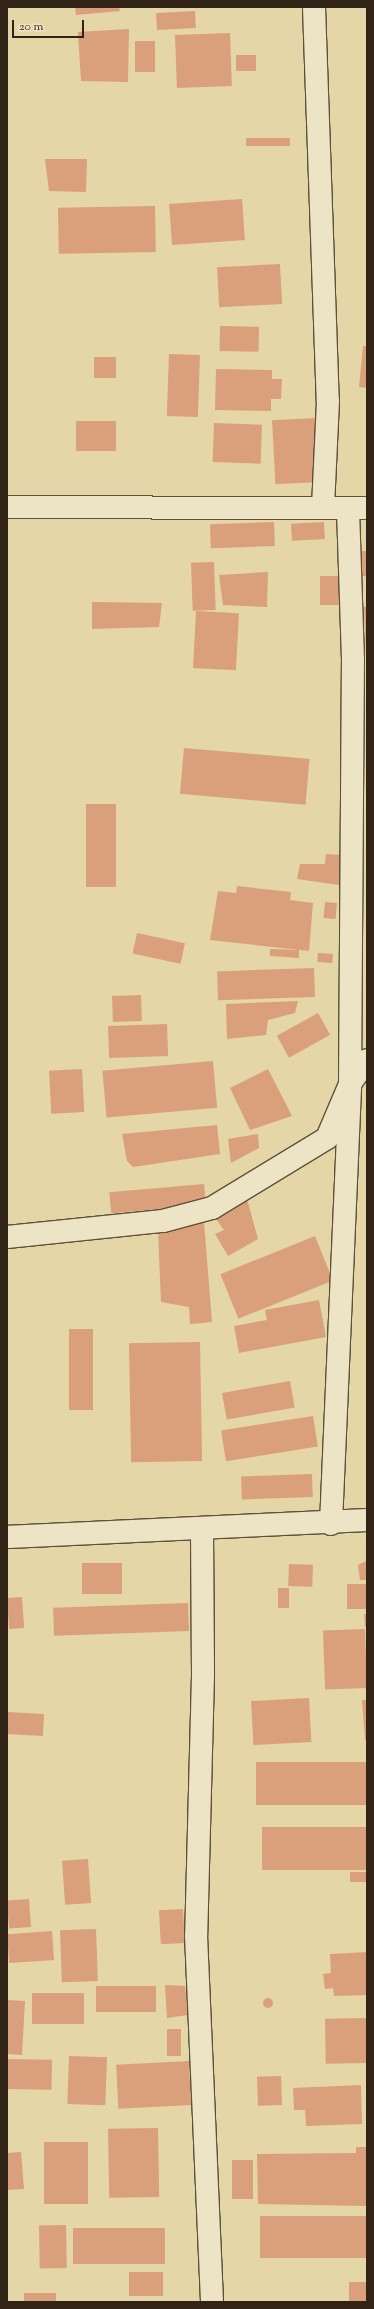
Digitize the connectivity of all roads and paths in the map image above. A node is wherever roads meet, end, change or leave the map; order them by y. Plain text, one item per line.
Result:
1 (314, 7) edge
2 (7, 507) edge
3 (323, 508) junction
4 (357, 508) edge
5 (367, 1060) edge
6 (350, 1084) junction
7 (7, 1237) edge
8 (367, 1520) edge
9 (331, 1524) junction
10 (202, 1530) junction
11 (7, 1537) edge
12 (212, 2302) edge

1 - 3 street
2 - 3 street
3 - 4 street
4 - 6 street
5 - 6 street
6 - 7 street
6 - 9 street
8 - 9 street
9 - 10 street
10 - 11 street
10 - 12 street

